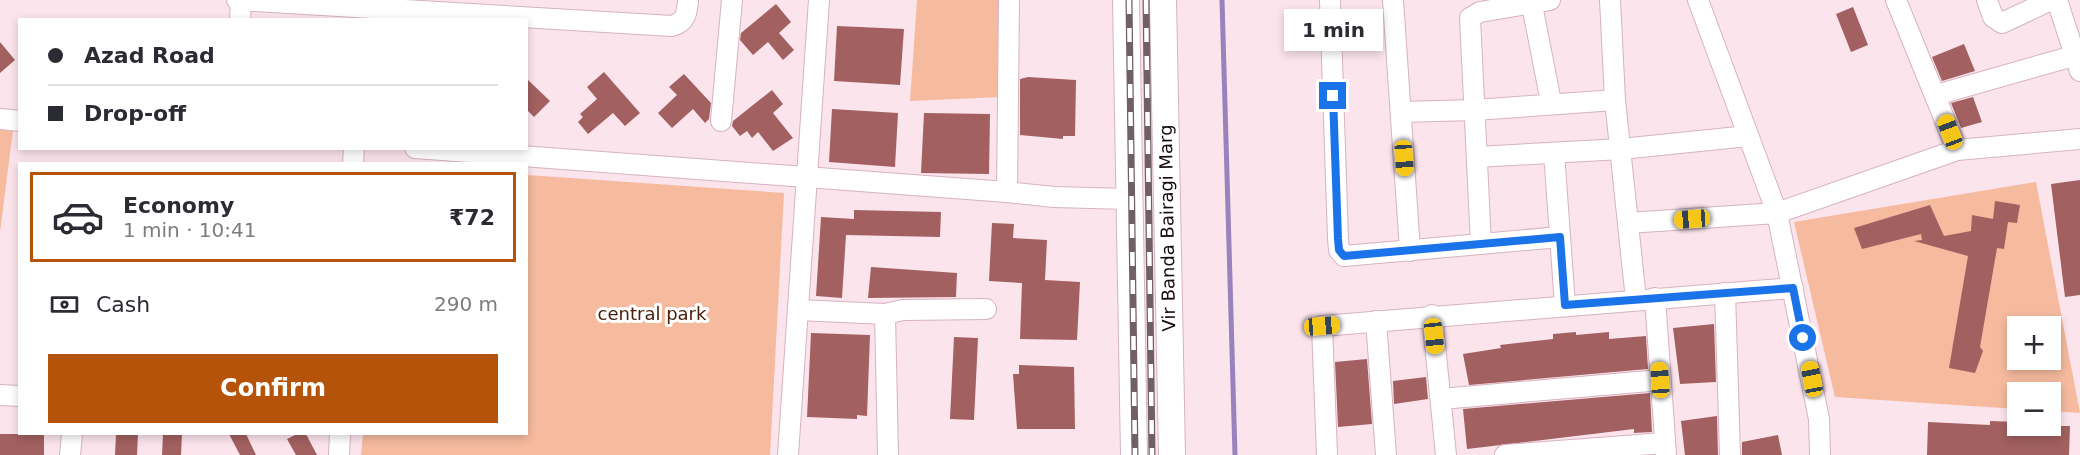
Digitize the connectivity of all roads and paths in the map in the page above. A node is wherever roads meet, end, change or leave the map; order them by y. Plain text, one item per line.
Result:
1 (239, 0) edge
2 (688, 0) edge
3 (732, 0) edge
4 (819, 0) edge
5 (1009, 0) edge
6 (1126, 0) edge
7 (1163, 0) edge
8 (1330, 0) edge
9 (1393, 0) edge
10 (1610, 0) edge
11 (1698, 0) edge
12 (1896, 0) edge
13 (1987, 0) edge
14 (2051, 0) edge
15 (2057, 0) edge
16 (1537, 1) edge
17 (240, 18) edge
18 (2078, 60) edge
19 (1936, 95) junction
20 (1615, 99) junction
21 (1551, 102) junction
22 (1474, 110) junction
23 (1401, 112) junction
24 (0, 119) edge
25 (18, 121) edge
26 (721, 121) dead end
27 (1748, 136) junction
28 (2080, 139) edge
29 (1621, 149) junction
30 (441, 150) edge
31 (1957, 150) junction
32 (1554, 153) junction
33 (1477, 157) junction
34 (808, 178) junction
35 (1007, 192) junction
36 (1129, 199) junction
37 (1777, 213) junction
38 (1628, 223) junction
39 (1560, 237) junction
40 (1481, 244) junction
41 (1410, 251) junction
42 (1793, 288) junction
43 (1725, 293) junction
44 (1645, 299) junction
45 (1565, 305) junction
46 (986, 309) dead end
47 (798, 310) junction
48 (885, 315) junction
49 (1432, 315) junction
50 (1376, 321) junction
51 (1660, 380) junction
52 (0, 395) edge
53 (18, 396) edge
54 (1441, 399) junction
55 (72, 435) edge
56 (340, 435) edge
57 (1665, 449) edge
58 (70, 455) edge
59 (339, 455) edge
60 (788, 455) edge
61 (888, 455) edge
62 (1134, 455) edge
63 (1172, 455) edge
64 (1328, 455) edge
65 (1386, 455) edge
66 (1446, 455) edge
67 (1505, 455) edge
68 (1730, 455) edge
69 (1820, 455) edge

1 - 2 street
1 - 17 street
3 - 26 street
4 - 34 street
5 - 35 street
6 - 36 main road, Vir Banda Bairagi Marg
7 - 63 main road, Vir Banda Bairagi Marg
8 - 41 street
9 - 23 street
10 - 20 street
11 - 27 street
12 - 19 street
13 - 14 street
15 - 18 street
16 - 21 street
16 - 22 street
18 - 19 street
19 - 31 street
20 - 21 street
20 - 29 street
21 - 22 street
22 - 23 street
22 - 33 street
23 - 41 street
24 - 25 street
27 - 29 street
27 - 37 street
28 - 31 street
29 - 32 street
29 - 38 street
30 - 34 street
31 - 37 street
32 - 33 street
32 - 39 street
33 - 40 street
34 - 35 street
34 - 47 street
35 - 36 street
36 - 62 main road, Vir Banda Bairagi Marg
37 - 38 street
37 - 42 street
38 - 44 street
39 - 40 street
39 - 45 street
40 - 41 street
42 - 43 street
42 - 69 street
43 - 44 street
43 - 68 street
44 - 45 street
44 - 51 street
45 - 49 street
46 - 48 street
47 - 48 street
47 - 60 street
48 - 61 street
49 - 50 street
49 - 54 street
50 - 64 street
50 - 65 street
51 - 54 street
51 - 57 street
52 - 53 street
54 - 66 street
55 - 58 street
56 - 59 street
57 - 67 street

